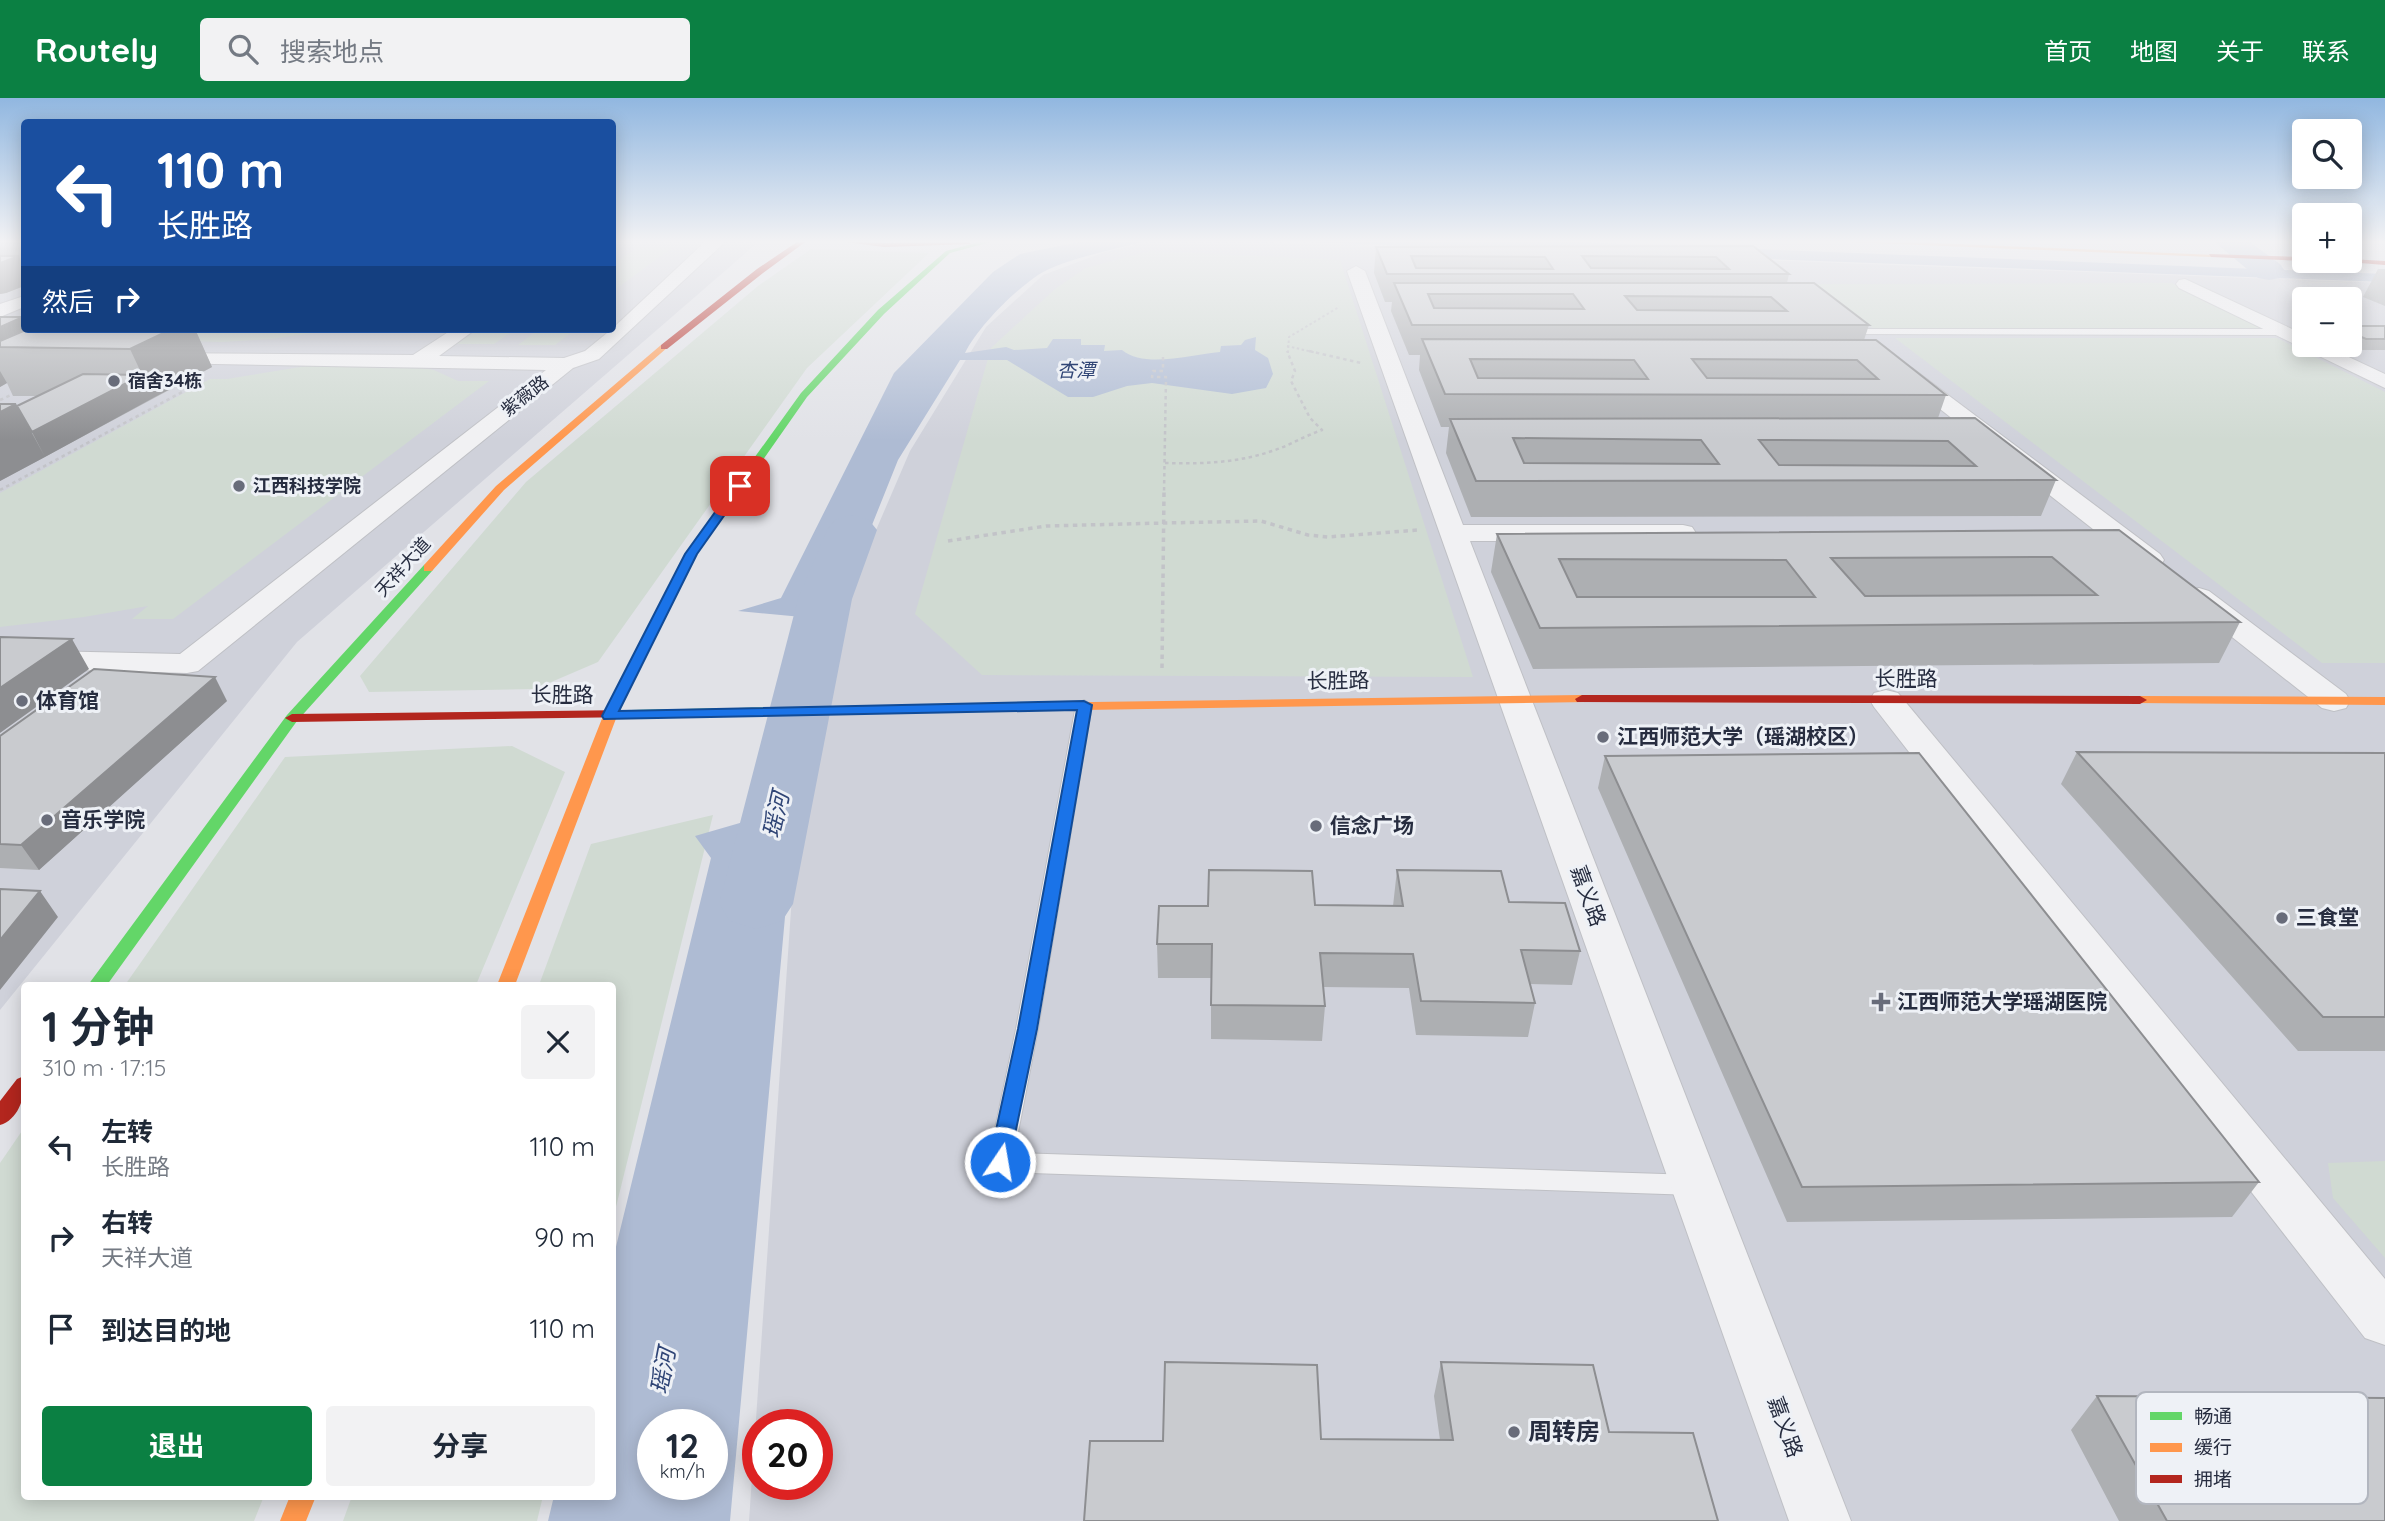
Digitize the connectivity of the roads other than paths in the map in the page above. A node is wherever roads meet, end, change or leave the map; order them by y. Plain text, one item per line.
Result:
1 (646, 306) edge
2 (715, 306) edge
3 (887, 306) edge
4 (1367, 306) edge
5 (2233, 306) edge
6 (1845, 325) joint
7 (2285, 331) junction
8 (460, 333) edge
9 (2292, 335) edge
10 (2362, 351) edge
11 (2372, 352) edge
12 (135, 356) dead end
13 (2333, 357) edge
14 (418, 361) junction
15 (566, 364) junction
16 (2385, 382) edge
17 (1950, 438) edge
18 (1992, 438) junction
19 (1453, 533) junction
20 (1702, 533) edge
21 (2076, 534) edge
22 (2117, 535) junction
23 (0, 659) edge
24 (139, 663) junction
25 (96, 694) edge
26 (1515, 700) junction
27 (1886, 700) junction
28 (2334, 701) junction
29 (2385, 701) edge
30 (1084, 705) junction
31 (610, 716) junction
32 (292, 718) junction
33 (99, 982) edge
34 (507, 982) edge
35 (21, 1088) edge
36 (0, 1117) edge
37 (1696, 1185) junction
38 (2385, 1320) edge
39 (301, 1500) edge
40 (293, 1521) edge
41 (1820, 1521) edge

1 - 15 street
2 - 32 main road, 天祥大道
3 - 31 main road
4 - 19 street, 嘉义路
5 - 7 street
6 - 7 lane
6 - 18 street
7 - 9 street
8 - 14 street
10 - 11 street
12 - 14 street, 紫薇路
13 - 16 street
14 - 15 street, 紫薇路
15 - 24 street, 紫薇路
17 - 18 street
18 - 22 street
19 - 20 street
19 - 26 street, 嘉义路
21 - 22 street
22 - 28 street
23 - 24 street, 紫薇路
24 - 25 street
26 - 27 main road, 长胜路
26 - 30 main road, 长胜路
26 - 37 street, 嘉义路
27 - 28 main road, 长胜路
27 - 38 street
28 - 29 main road, 长胜路
30 - 31 main road, 长胜路
30 - 37 lane
31 - 32 main road, 长胜路
31 - 34 main road
32 - 33 main road, 天祥大道
35 - 36 main road
37 - 41 street, 嘉义路
39 - 40 main road

